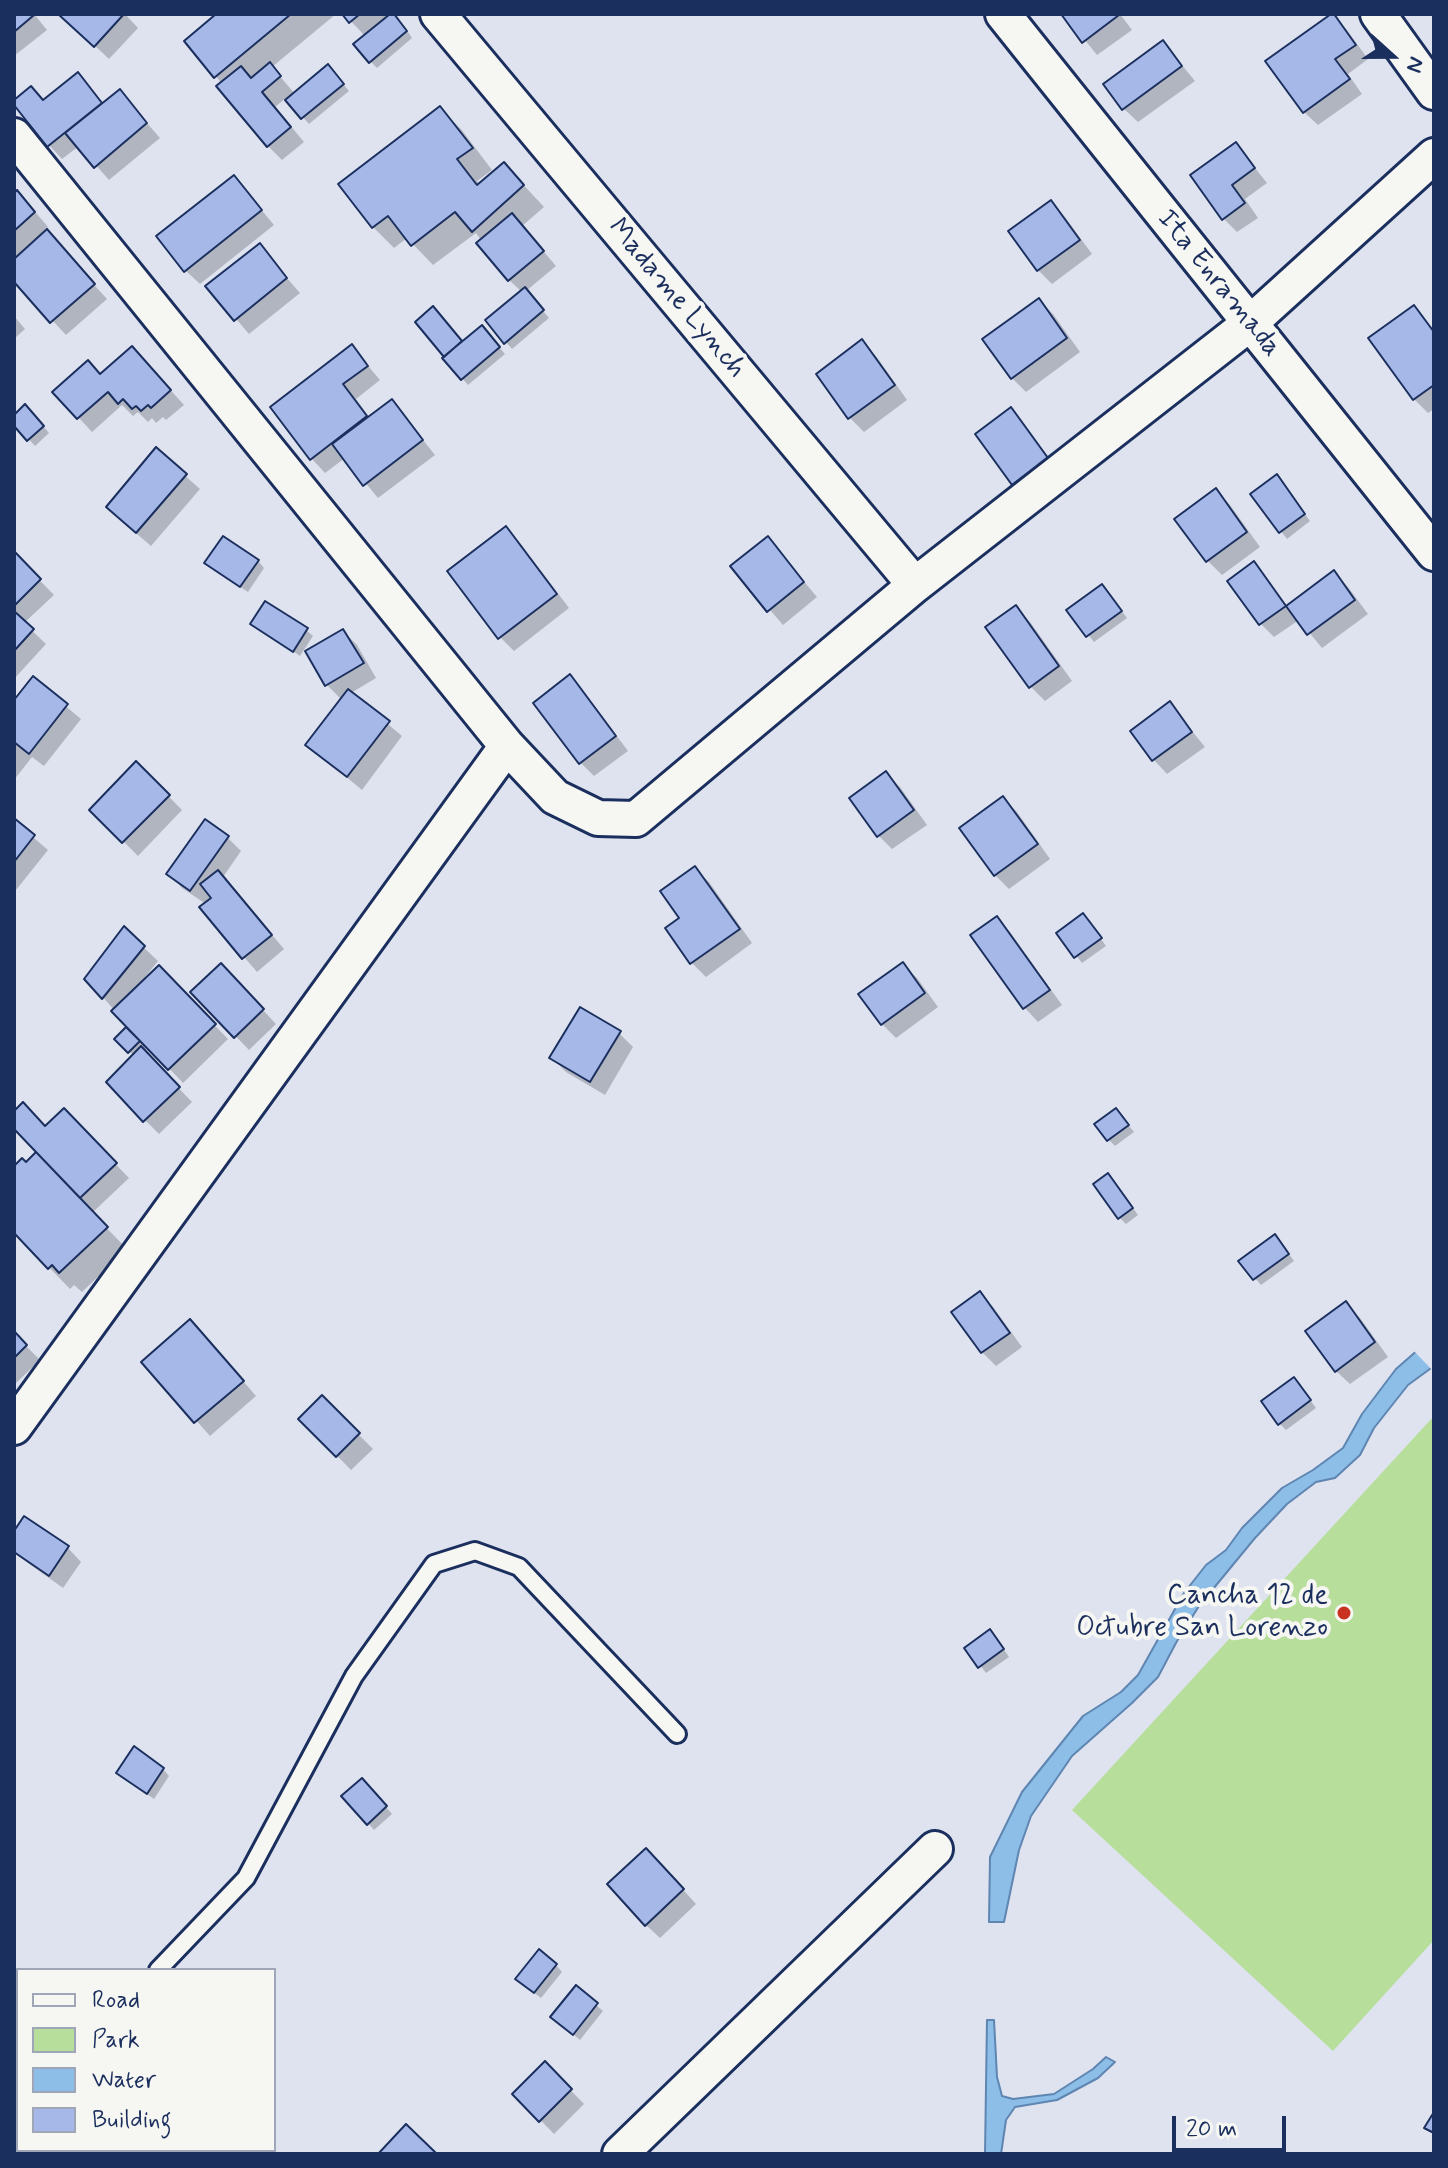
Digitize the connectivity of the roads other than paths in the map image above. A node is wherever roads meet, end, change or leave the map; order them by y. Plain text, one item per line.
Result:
1 (438, 14) edge
2 (1003, 14) edge
3 (1378, 14) edge
4 (1434, 92) edge
5 (14, 136) edge
6 (1434, 156) edge
7 (1249, 324) junction
8 (1434, 553) edge
9 (915, 585) junction
10 (507, 746) junction
11 (14, 1427) edge
12 (677, 1734) dead end
13 (935, 1849) dead end
14 (160, 1968) edge
15 (633, 2146) edge

1 - 9 street, Madame Lynch
2 - 7 street, Ita Enramada
3 - 4 street
5 - 10 street
6 - 7 street
7 - 8 street, Ita Enramada
7 - 9 street
9 - 10 street
10 - 11 street
12 - 14 lane
13 - 15 street

